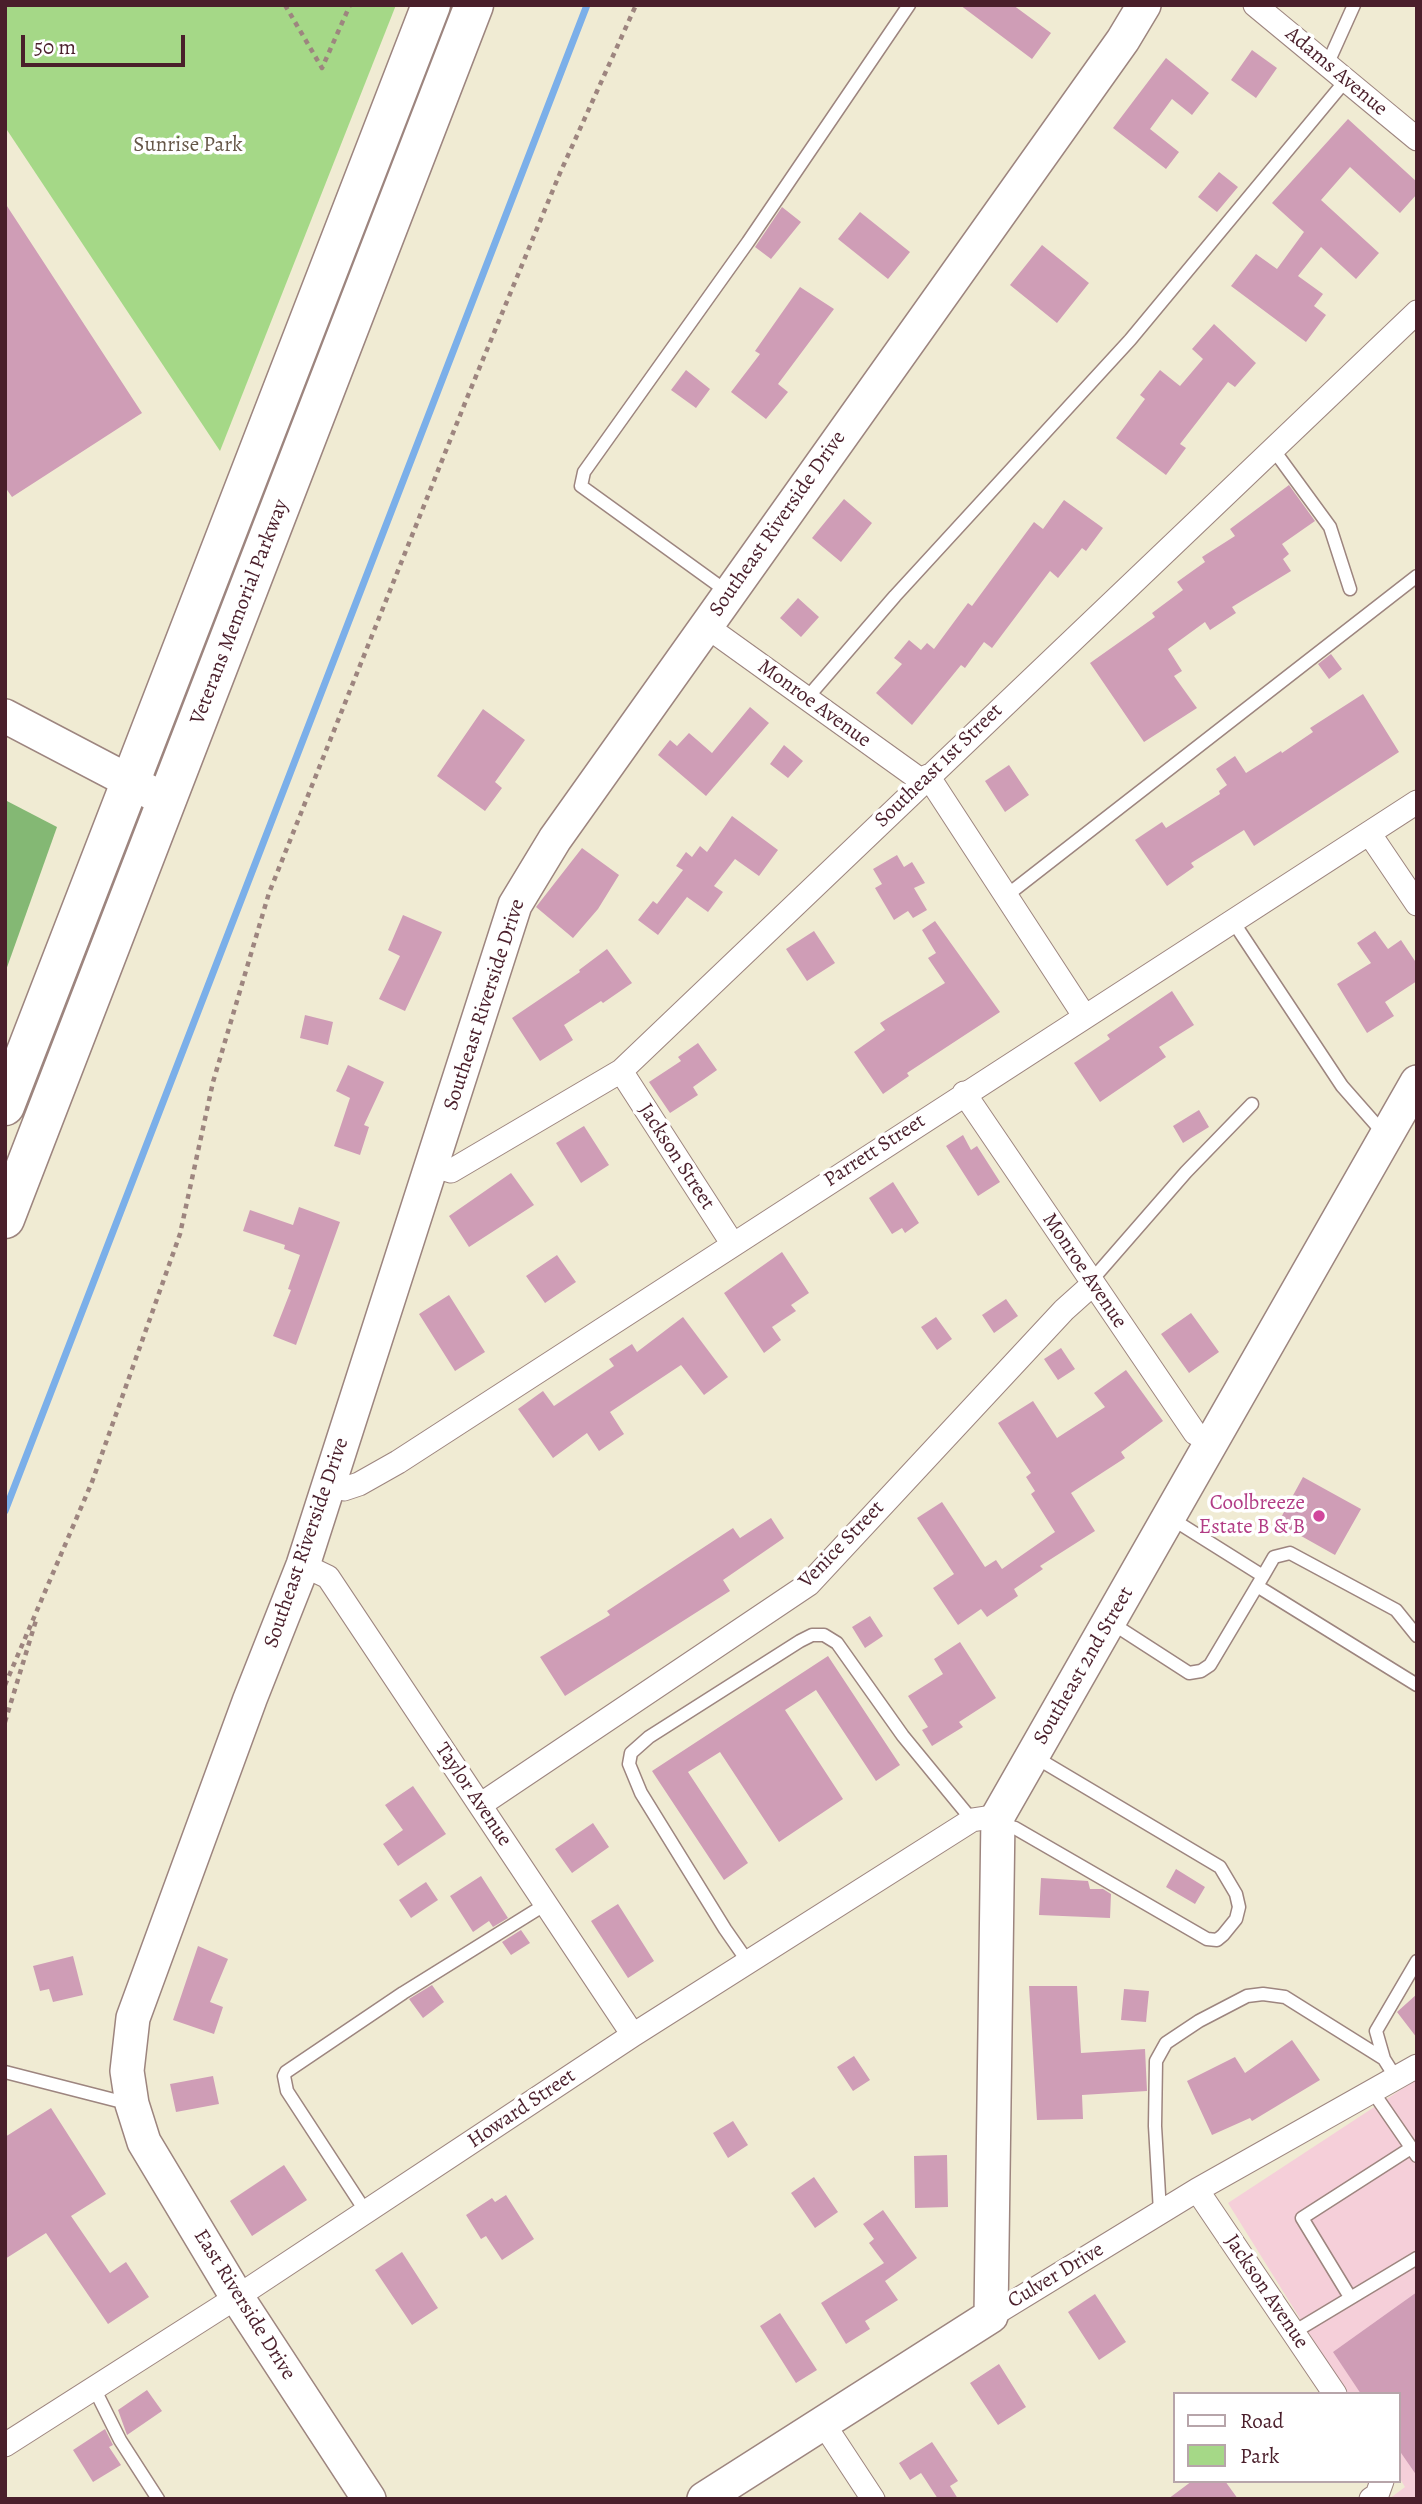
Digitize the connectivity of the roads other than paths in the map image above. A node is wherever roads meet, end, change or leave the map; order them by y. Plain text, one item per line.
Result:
1 (431, 5) edge
2 (474, 5) edge
3 (909, 5) edge
4 (1143, 5) edge
5 (1255, 5) edge
6 (1354, 5) edge
7 (1327, 65) junction
8 (1346, 80) junction
9 (1417, 139) edge
10 (1417, 312) edge
11 (1273, 449) junction
12 (1417, 576) edge
13 (1350, 589) dead end
14 (729, 593) junction
15 (706, 626) junction
16 (807, 698) junction
17 (5, 716) edge
18 (925, 779) junction
19 (130, 782) junction
20 (167, 801) junction
21 (1417, 802) edge
22 (1369, 833) junction
23 (1006, 896) junction
24 (1417, 904) edge
25 (1232, 920) junction
26 (1085, 1017) junction
27 (621, 1071) junction
28 (1417, 1082) edge
29 (964, 1093) junction
30 (1252, 1104) dead end
31 (5, 1106) edge
32 (1386, 1136) junction
33 (432, 1165) junction
34 (5, 1219) edge
35 (732, 1243) junction
36 (1092, 1283) junction
37 (1211, 1442) junction
38 (330, 1485) junction
39 (1169, 1517) junction
40 (303, 1566) junction
41 (1260, 1581) junction
42 (1109, 1622) junction
43 (1417, 1636) edge
44 (1417, 1685) edge
45 (1032, 1756) junction
46 (480, 1805) junction
47 (990, 1820) junction
48 (546, 1905) junction
49 (1417, 1961) edge
50 (748, 1962) junction
51 (633, 2035) junction
52 (1417, 2066) edge
53 (1390, 2068) junction
54 (5, 2072) edge
55 (1374, 2092) junction
56 (132, 2104) junction
57 (1414, 2152) edge
58 (1197, 2190) junction
59 (366, 2212) junction
60 (1160, 2212) junction
61 (1417, 2258) edge
62 (237, 2297) junction
63 (1350, 2297) junction
64 (990, 2316) junction
65 (1294, 2332) junction
66 (94, 2388) junction
67 (1334, 2392) edge
68 (824, 2423) junction
69 (5, 2445) edge
70 (1381, 2483) edge
71 (158, 2499) edge
72 (369, 2499) edge
73 (705, 2499) edge
74 (873, 2499) edge
75 (1371, 2499) edge

1 - 19 highway, Veterans Memorial Parkway
2 - 20 highway, Veterans Memorial Parkway
3 - 14 lane
4 - 14 street, Southeast Riverside Drive
5 - 7 street, Adams Avenue
6 - 7 lane
7 - 8 street, Adams Avenue
8 - 9 street, Adams Avenue
8 - 16 lane
10 - 11 street, Southeast 1st Street
11 - 13 lane
11 - 18 street, Southeast 1st Street
12 - 23 lane
14 - 15 street, Southeast Riverside Drive
15 - 16 street, Monroe Avenue
15 - 33 street, Southeast Riverside Drive
16 - 18 street, Monroe Avenue
17 - 19 street
18 - 23 street, Monroe Avenue
18 - 27 street, Southeast 1st Street
19 - 20 street
19 - 31 highway, Veterans Memorial Parkway
20 - 34 highway, Veterans Memorial Parkway
21 - 22 street, Parrett Street
22 - 24 street
22 - 25 street, Parrett Street
23 - 26 street, Monroe Avenue
25 - 26 street, Parrett Street
25 - 32 lane
26 - 29 street, Parrett Street
27 - 33 street, Southeast 1st Street
27 - 35 street, Jackson Street
28 - 32 street, Southeast 2nd Street
29 - 35 street, Parrett Street
29 - 36 street, Monroe Avenue
30 - 36 lane
32 - 37 street, Southeast 2nd Street
33 - 38 street, Southeast Riverside Drive
35 - 38 street, Parrett Street
36 - 37 street, Monroe Avenue
36 - 46 street, Venice Street
37 - 39 street, Southeast 2nd Street
38 - 40 street, Southeast Riverside Drive
39 - 41 lane
39 - 42 street, Southeast 2nd Street
40 - 46 street, Taylor Avenue
40 - 56 street, Southeast Riverside Drive
41 - 42 lane
41 - 43 lane
41 - 44 lane
42 - 45 street, Southeast 2nd Street
45 - 47 street, Southeast 2nd Street
45 - 47 lane
46 - 48 street, Taylor Avenue
47 - 50 street, Howard Street
47 - 50 lane
47 - 64 street, Southeast 2nd Street
48 - 51 street, Taylor Avenue
48 - 59 lane
49 - 53 lane
50 - 51 street, Howard Street
51 - 59 street, Howard Street
52 - 53 street, Culver Drive
53 - 55 street, Culver Drive
53 - 60 lane
54 - 56 lane
55 - 57 lane
55 - 58 street, Culver Drive
56 - 62 street, East Riverside Drive
57 - 63 lane
58 - 60 street, Culver Drive
58 - 65 street, Jackson Avenue
59 - 62 street, Howard Street
60 - 64 street, Culver Drive
61 - 63 lane
62 - 66 street, Howard Street
62 - 72 street, East Riverside Drive
63 - 65 lane
64 - 68 street, Culver Drive
65 - 67 street, Jackson Avenue
66 - 69 street, Howard Street
66 - 71 lane
68 - 73 street, Culver Drive
68 - 74 street
70 - 75 street

